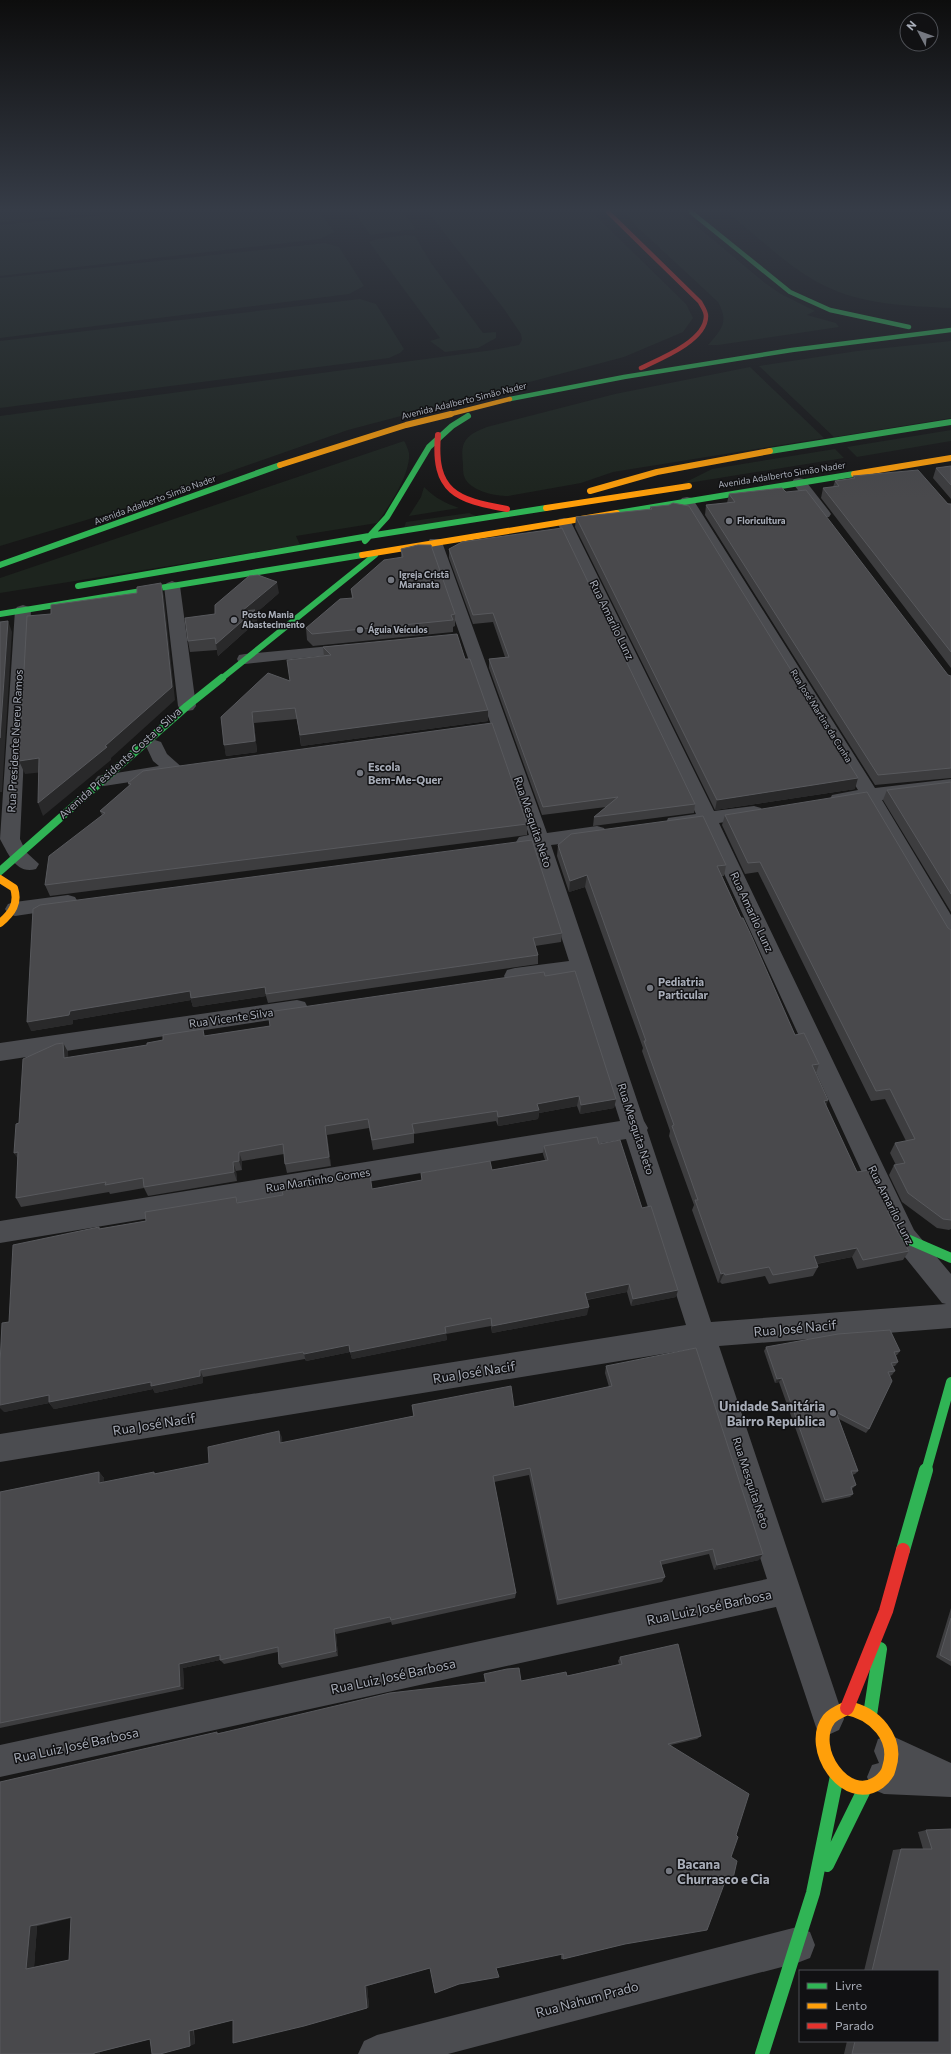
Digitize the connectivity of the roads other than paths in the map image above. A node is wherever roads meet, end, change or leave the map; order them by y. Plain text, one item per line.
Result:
1 (702, 308) edge
2 (825, 308) edge
3 (951, 330) edge
4 (936, 331) junction
5 (609, 379) junction
6 (496, 402) junction
7 (951, 422) edge
8 (438, 435) junction
9 (951, 458) edge
10 (910, 464) junction
11 (921, 476) edge
12 (799, 482) junction
13 (697, 484) dead end
14 (687, 501) junction
15 (552, 508) junction
16 (529, 512) junction
17 (564, 522) junction
18 (832, 526) edge
19 (392, 533) junction
20 (369, 536) junction
21 (435, 542) junction
22 (376, 553) junction
23 (349, 558) junction
24 (0, 565) edge
25 (339, 570) dead end
26 (328, 581) dead end
27 (172, 586) junction
28 (68, 587) dead end
29 (23, 610) junction
30 (0, 614) edge
31 (286, 626) junction
32 (369, 647) edge
33 (245, 659) junction
34 (187, 706) junction
35 (155, 746) junction
36 (111, 782) junction
37 (951, 785) edge
38 (869, 794) junction
39 (823, 802) edge
40 (770, 810) edge
41 (708, 819) junction
42 (655, 826) edge
43 (617, 831) edge
44 (540, 840) junction
45 (509, 844) edge
46 (27, 862) junction
47 (0, 872) edge
48 (0, 879) edge
49 (86, 900) edge
50 (15, 909) junction
51 (0, 924) edge
52 (951, 933) edge
53 (581, 967) junction
54 (494, 979) edge
55 (314, 1006) edge
56 (0, 1052) edge
57 (636, 1128) junction
58 (0, 1232) edge
59 (905, 1238) junction
60 (951, 1258) edge
61 (951, 1294) edge
62 (951, 1316) edge
63 (703, 1335) junction
64 (951, 1382) edge
65 (0, 1448) edge
66 (786, 1590) junction
67 (886, 1611) junction
68 (837, 1714) junction
69 (870, 1715) junction
70 (0, 1761) edge
71 (880, 1772) junction
72 (837, 1776) junction
73 (951, 1781) edge
74 (813, 1893) junction
75 (797, 1945) junction
76 (377, 2054) edge
77 (762, 2054) edge

1 - 5 street
2 - 4 street
3 - 4 street, Avenida Adalberto Simão Nader
4 - 5 street, Avenida Adalberto Simão Nader
5 - 6 street, Avenida Adalberto Simão Nader
6 - 8 street
6 - 24 street, Avenida Adalberto Simão Nader
7 - 15 street
8 - 16 street
8 - 20 street
9 - 10 street, Avenida Adalberto Simão Nader
10 - 11 street
10 - 12 street, Avenida Adalberto Simão Nader
12 - 14 street, Avenida Adalberto Simão Nader
12 - 18 street
13 - 15 street
14 - 17 street, Avenida Adalberto Simão Nader
14 - 38 street, Rua José Martins da Cunha
15 - 16 street
16 - 19 street
17 - 21 street, Avenida Adalberto Simão Nader
17 - 41 street, Rua Amarilo Lunz
19 - 20 street
19 - 22 street, Avenida Presidente Costa e Silva
20 - 23 street
20 - 28 street
21 - 22 street, Avenida Adalberto Simão Nader
21 - 44 street, Rua Mesquita Neto
22 - 23 street, Avenida Adalberto Simão Nader
22 - 31 street, Avenida Presidente Costa e Silva
23 - 25 street
23 - 27 street, Avenida Adalberto Simão Nader
26 - 31 street, Avenida Presidente Costa e Silva
27 - 29 street, Avenida Adalberto Simão Nader
27 - 34 street
29 - 30 street, Avenida Adalberto Simão Nader
29 - 46 street, Rua Presidente Nereu Ramos
31 - 33 street, Avenida Presidente Costa e Silva
32 - 33 street
33 - 34 street, Avenida Presidente Costa e Silva
33 - 35 street, Avenida Presidente Costa e Silva
34 - 36 street, Avenida Presidente Costa e Silva
35 - 36 street, Avenida Presidente Costa e Silva
35 - 36 street
36 - 46 street, Avenida Presidente Costa e Silva
37 - 38 street
38 - 39 street
38 - 52 street, Rua José Martins da Cunha
40 - 41 street
41 - 42 street
41 - 59 street, Rua Amarilo Lunz
43 - 44 street
44 - 45 street
44 - 53 street, Rua Mesquita Neto
46 - 47 street, Avenida Presidente Costa e Silva
48 - 50 street
49 - 50 street
50 - 51 street
53 - 54 street
53 - 57 street, Rua Mesquita Neto
55 - 56 street, Rua Vicente Silva
57 - 58 street, Rua Martinho Gomes
57 - 63 street, Rua Mesquita Neto
59 - 60 street
59 - 61 street, Rua Amarilo Lunz
62 - 63 street, Rua José Nacif
63 - 65 street, Rua José Nacif
63 - 66 street, Rua Mesquita Neto
64 - 67 street
66 - 68 street, Rua Mesquita Neto
66 - 70 street, Rua Luiz José Barbosa
67 - 68 street
67 - 69 street
68 - 69 street
68 - 72 street
69 - 71 street
71 - 72 street
71 - 73 street
71 - 74 street
72 - 74 street
74 - 75 street
75 - 76 street, Rua Nahum Prado
75 - 77 street

